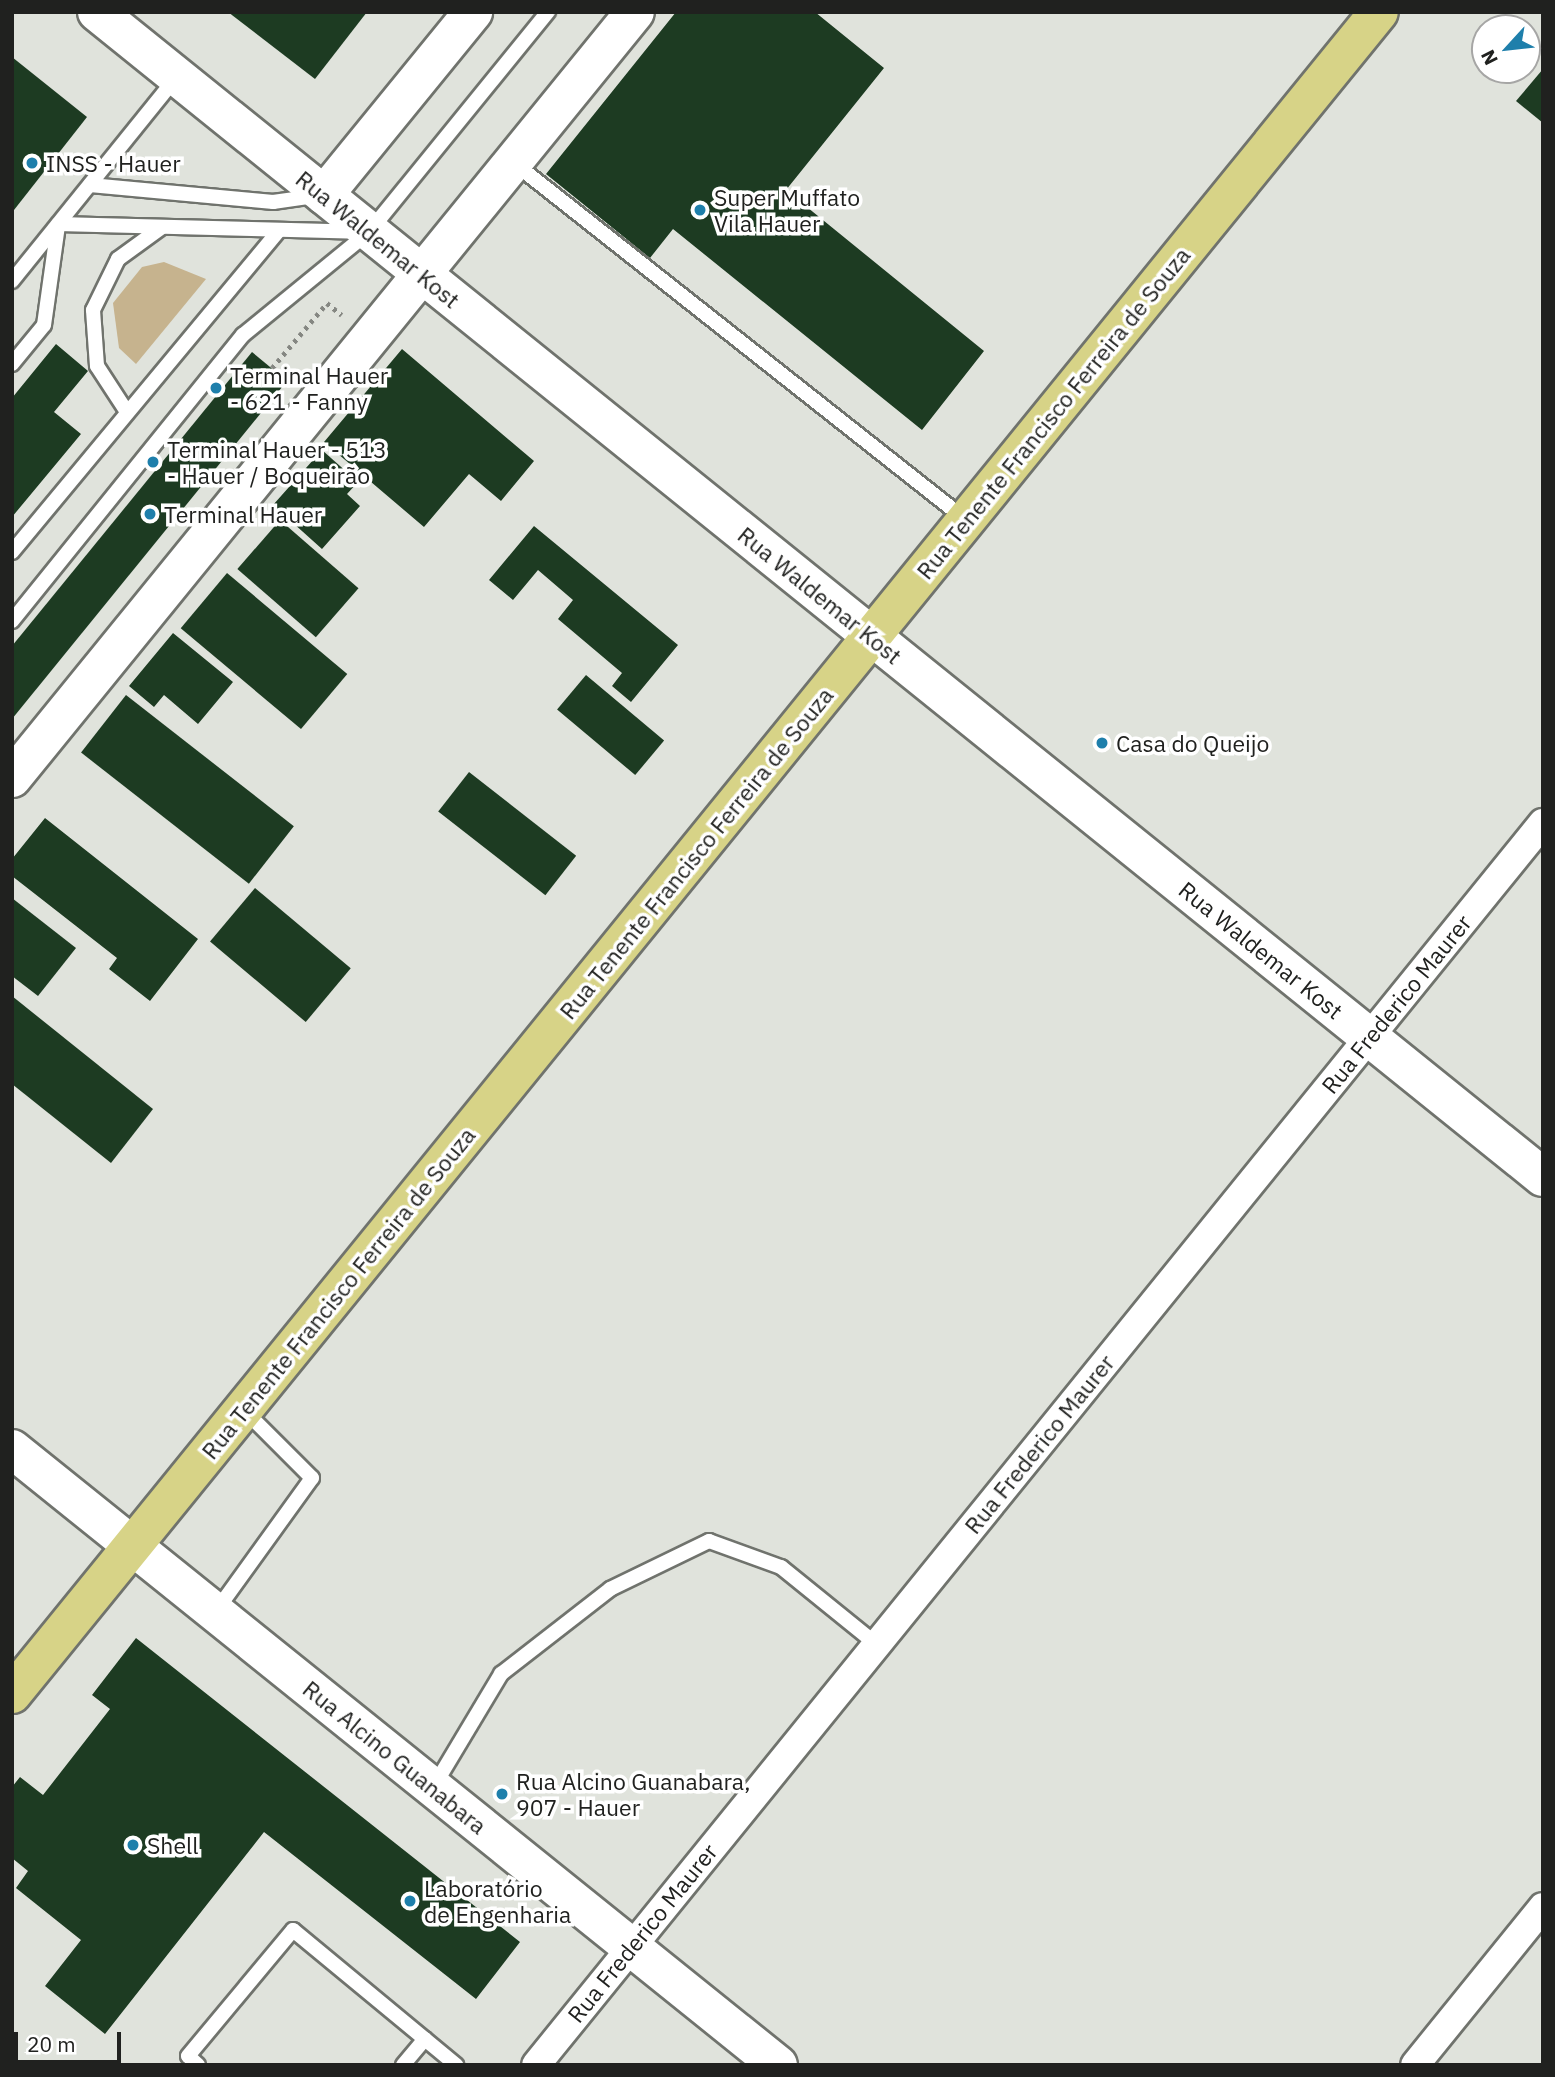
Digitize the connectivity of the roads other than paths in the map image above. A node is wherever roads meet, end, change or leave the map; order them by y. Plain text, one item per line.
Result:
1 (97, 12) edge
2 (473, 12) edge
3 (548, 12) edge
4 (635, 12) edge
5 (1379, 12) edge
6 (177, 77) junction
7 (513, 162) junction
8 (90, 185) junction
9 (324, 195) junction
10 (58, 224) junction
11 (163, 227) junction
12 (279, 230) junction
13 (369, 232) junction
14 (422, 274) junction
15 (12, 281) edge
16 (12, 364) edge
17 (127, 412) junction
18 (966, 520) junction
19 (12, 552) edge
20 (12, 621) edge
21 (872, 636) junction
22 (12, 778) edge
23 (1543, 823) edge
24 (1369, 1037) junction
25 (1543, 1177) edge
26 (243, 1409) junction
27 (12, 1449) edge
28 (133, 1546) junction
29 (215, 1612) junction
30 (876, 1644) junction
31 (12, 1694) edge
32 (433, 1788) junction
33 (1543, 1908) edge
34 (631, 1947) junction
35 (425, 2039) junction
36 (198, 2065) edge
37 (403, 2065) edge
38 (456, 2065) edge
39 (536, 2065) edge
40 (778, 2065) edge
41 (1415, 2065) edge

1 - 6 street, Rua Waldemar Kost
2 - 9 street
3 - 13 lane
4 - 7 street
5 - 18 main road, Rua Tenente Francisco Ferreira de Souza
6 - 8 lane
6 - 9 street, Rua Waldemar Kost
7 - 14 street
7 - 18 lane
8 - 9 lane
8 - 10 lane
9 - 13 street, Rua Waldemar Kost
10 - 11 lane
10 - 15 lane
10 - 16 lane
11 - 12 lane
11 - 17 lane
12 - 13 lane
12 - 17 lane
13 - 14 street, Rua Waldemar Kost
13 - 20 lane
14 - 21 street, Rua Waldemar Kost
14 - 22 street
17 - 19 lane
18 - 21 main road, Rua Tenente Francisco Ferreira de Souza
21 - 24 street, Rua Waldemar Kost
21 - 26 main road, Rua Tenente Francisco Ferreira de Souza
23 - 24 street, Rua Frederico Maurer
24 - 25 street, Rua Waldemar Kost
24 - 30 street, Rua Frederico Maurer
26 - 28 main road, Rua Tenente Francisco Ferreira de Souza
26 - 29 lane
27 - 28 street, Rua Alcino Guanabara
28 - 29 street, Rua Alcino Guanabara
28 - 31 main road, Rua Tenente Francisco Ferreira de Souza
29 - 32 street, Rua Alcino Guanabara
30 - 32 lane
30 - 34 street, Rua Frederico Maurer
32 - 34 street, Rua Alcino Guanabara
33 - 41 street
34 - 39 street, Rua Frederico Maurer
34 - 40 street, Rua Alcino Guanabara
35 - 36 lane
35 - 37 lane
35 - 38 lane

